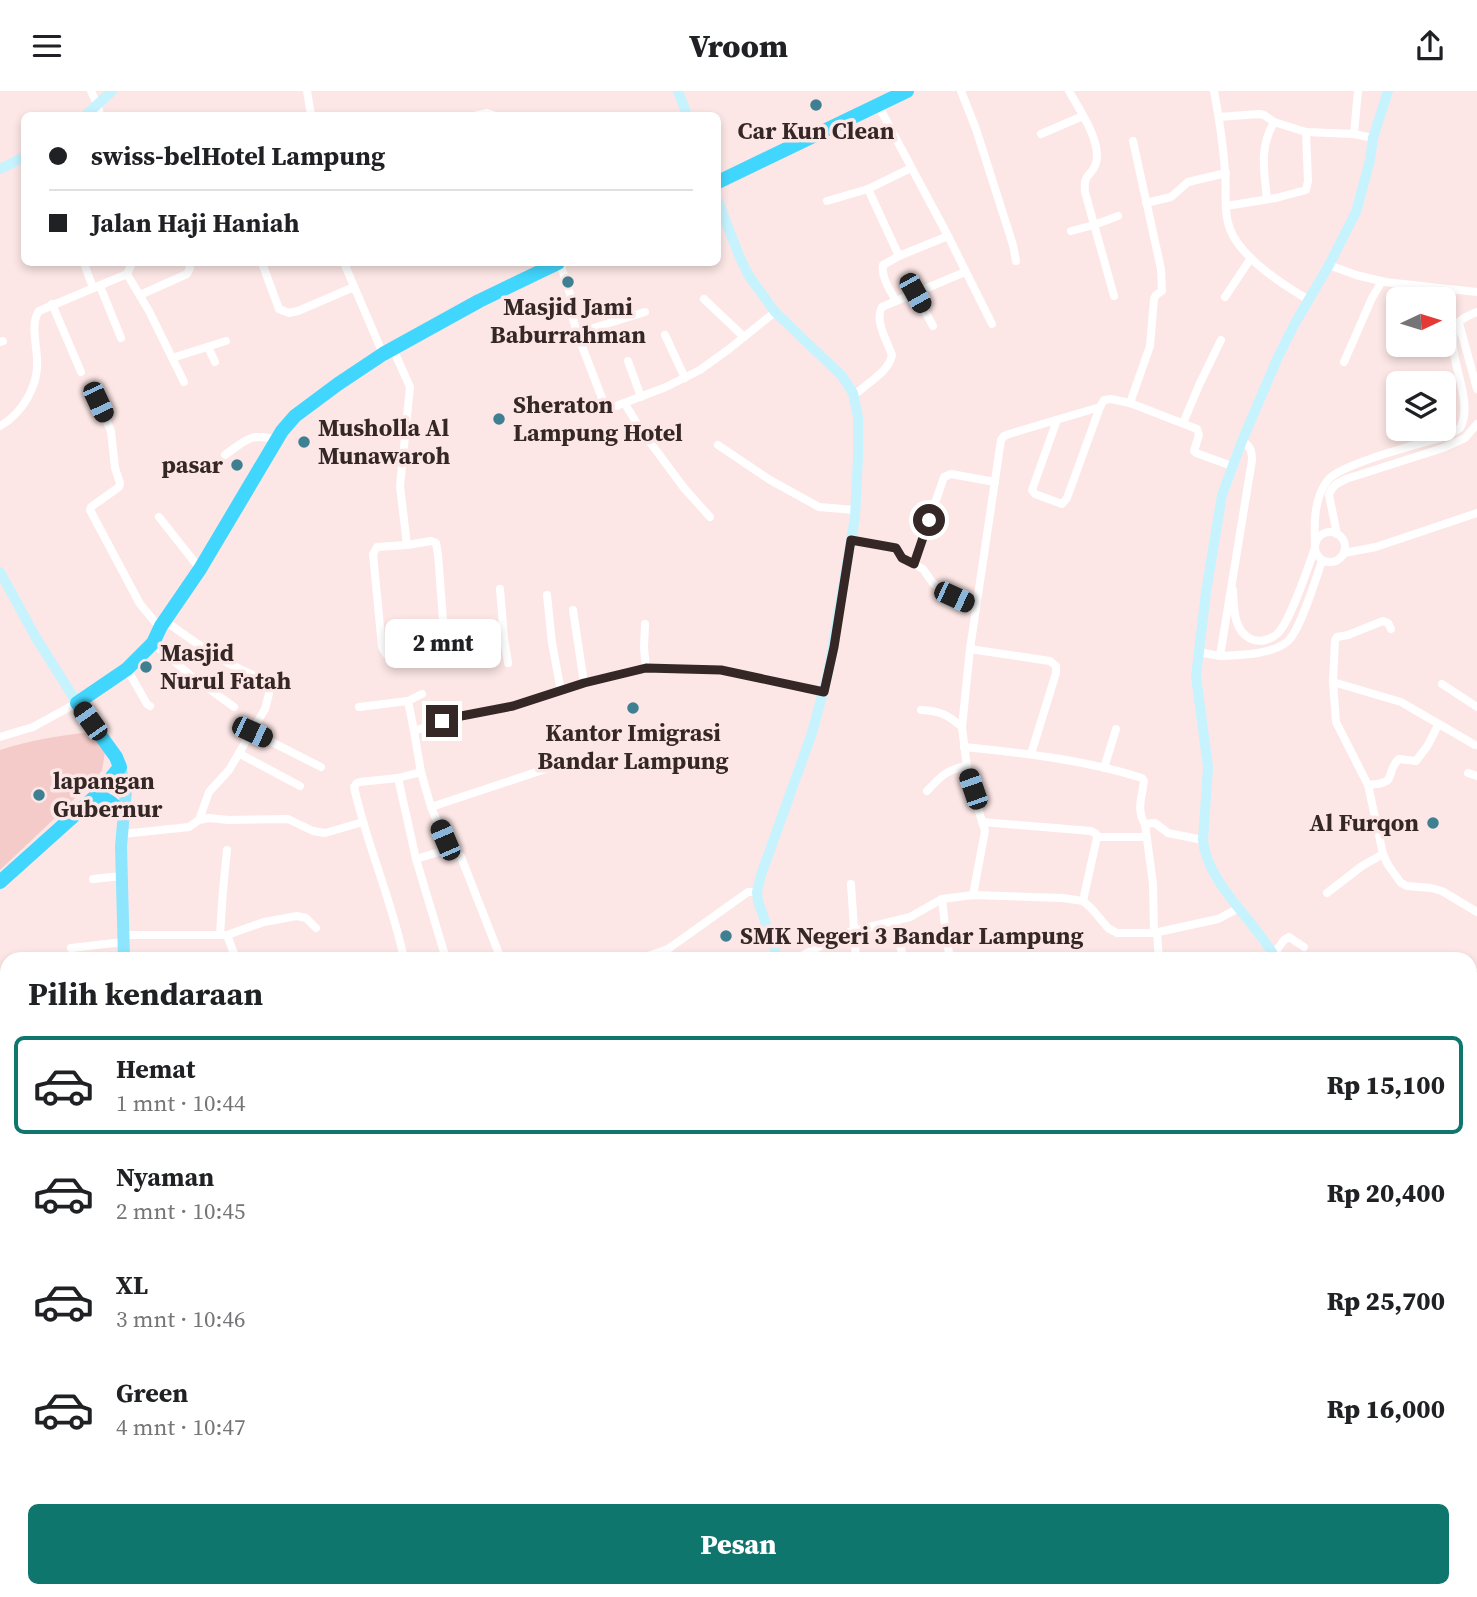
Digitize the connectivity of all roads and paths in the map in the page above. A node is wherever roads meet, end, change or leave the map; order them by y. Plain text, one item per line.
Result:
1 (91, 91) edge
2 (112, 91) edge
3 (307, 91) edge
4 (678, 91) edge
5 (907, 91) edge
6 (961, 91) edge
7 (1069, 91) edge
8 (1214, 91) edge
9 (1358, 91) edge
10 (1388, 91) edge
11 (884, 98) edge
12 (99, 111) edge
13 (310, 112) edge
14 (686, 112) edge
15 (1083, 116) junction
16 (1219, 117) junction
17 (1274, 122) junction
18 (1306, 132) junction
19 (1041, 134) dead end
20 (1354, 134) junction
21 (1373, 138) junction
22 (1133, 141) dead end
23 (21, 158) edge
24 (911, 168) junction
25 (0, 169) edge
26 (1226, 173) junction
27 (721, 180) edge
28 (868, 189) junction
29 (1267, 198) junction
30 (827, 201) dead end
31 (1146, 203) junction
32 (1226, 206) junction
33 (721, 209) edge
34 (1118, 216) dead end
35 (1094, 225) junction
36 (1071, 231) dead end
37 (948, 236) junction
38 (899, 256) junction
39 (1251, 258) junction
40 (1016, 261) dead end
41 (1329, 265) junction
42 (86, 266) edge
43 (131, 266) edge
44 (190, 266) edge
45 (263, 266) edge
46 (345, 266) edge
47 (553, 266) edge
48 (560, 266) edge
49 (965, 272) junction
50 (127, 274) junction
51 (1382, 281) junction
52 (96, 287) junction
53 (354, 288) junction
54 (1477, 292) edge
55 (915, 293) junction
56 (140, 295) junction
57 (1114, 296) dead end
58 (1225, 297) dead end
59 (704, 299) dead end
60 (1309, 300) junction
61 (896, 301) junction
62 (52, 304) junction
63 (645, 312) dead end
64 (775, 312) junction
65 (1477, 312) edge
66 (1459, 323) junction
67 (992, 324) dead end
68 (933, 326) dead end
69 (577, 333) junction
70 (666, 335) dead end
71 (744, 337) junction
72 (121, 338) dead end
73 (1221, 340) dead end
74 (226, 341) dead end
75 (208, 347) junction
76 (388, 351) junction
77 (172, 358) junction
78 (628, 361) dead end
79 (215, 362) dead end
80 (1344, 362) dead end
81 (81, 372) dead end
82 (685, 378) junction
83 (184, 382) dead end
84 (1477, 389) edge
85 (853, 393) junction
86 (641, 397) junction
87 (98, 402) dead end
88 (1130, 403) junction
89 (1474, 403) edge
90 (625, 404) junction
91 (1100, 407) junction
92 (1057, 420) junction
93 (1183, 423) junction
94 (1477, 424) edge
95 (0, 426) edge
96 (1456, 430) edge
97 (277, 440) junction
98 (1242, 441) junction
99 (1431, 441) edge
100 (1441, 441) edge
101 (718, 445) dead end
102 (1443, 448) junction
103 (225, 455) dead end
104 (1232, 466) junction
105 (995, 482) junction
106 (855, 510) junction
107 (1477, 513) edge
108 (159, 517) dead end
109 (710, 517) dead end
110 (1337, 534) junction
111 (851, 540) junction
112 (407, 545) junction
113 (1315, 546) junction
114 (1344, 553) junction
115 (1322, 561) junction
116 (914, 564) junction
117 (200, 569) junction
118 (0, 572) edge
119 (1232, 576) junction
120 (500, 589) dead end
121 (547, 595) dead end
122 (976, 608) junction
123 (573, 610) dead end
124 (163, 623) junction
125 (645, 624) dead end
126 (1391, 629) dead end
127 (504, 638) junction
128 (153, 643) junction
129 (444, 647) junction
130 (970, 649) junction
131 (1198, 652) junction
132 (1220, 656) junction
133 (508, 663) dead end
134 (646, 668) junction
135 (127, 669) junction
136 (1333, 682) junction
137 (584, 683) junction
138 (1442, 684) dead end
139 (561, 691) junction
140 (824, 692) junction
141 (422, 694) dead end
142 (408, 701) junction
143 (77, 703) junction
144 (150, 706) dead end
145 (234, 707) dead end
146 (359, 707) dead end
147 (1477, 707) edge
148 (921, 711) dead end
149 (1438, 725) junction
150 (962, 727) junction
151 (417, 729) junction
152 (1116, 729) dead end
153 (252, 732) junction
154 (0, 737) edge
155 (1475, 745) edge
156 (964, 747) junction
157 (240, 754) junction
158 (1031, 754) junction
159 (576, 759) dead end
160 (967, 766) junction
161 (120, 767) junction
162 (321, 767) dead end
163 (1104, 768) junction
164 (421, 772) junction
165 (398, 778) junction
166 (1368, 785) junction
167 (300, 786) dead end
168 (927, 791) dead end
169 (97, 795) junction
170 (431, 807) junction
171 (125, 814) junction
172 (199, 820) junction
173 (363, 822) junction
174 (982, 822) junction
175 (1145, 824) junction
176 (123, 834) junction
177 (1097, 837) junction
178 (1146, 837) junction
179 (1203, 840) junction
180 (452, 848) junction
181 (227, 850) dead end
182 (1383, 855) junction
183 (416, 859) junction
184 (122, 876) junction
185 (93, 879) dead end
186 (0, 882) edge
187 (851, 884) dead end
188 (757, 892) junction
189 (1327, 893) dead end
190 (973, 895) junction
191 (942, 899) junction
192 (1083, 901) junction
193 (1238, 908) junction
194 (1477, 912) edge
195 (896, 922) junction
196 (316, 928) dead end
197 (855, 931) junction
198 (1155, 933) junction
199 (224, 935) junction
200 (123, 939) junction
201 (1304, 947) dead end
202 (71, 948) dead end
203 (124, 952) edge
204 (232, 952) edge
205 (402, 952) edge
206 (444, 952) edge
207 (498, 952) edge
208 (660, 952) edge
209 (776, 952) edge
210 (809, 952) edge
211 (856, 952) edge
212 (902, 952) edge
213 (949, 952) edge
214 (1158, 952) edge
215 (1271, 952) edge
216 (1278, 952) edge
217 (0, 1135) edge
218 (0, 1141) edge

1 - 12 street
2 - 12 street
3 - 13 street
4 - 14 street
5 - 11 highway
6 - 40 street
7 - 15 street
8 - 16 street
9 - 20 street
10 - 21 street
11 - 24 street
11 - 27 highway
15 - 19 street
15 - 35 street
16 - 17 street
16 - 26 street
17 - 18 street
17 - 29 street
18 - 20 street
18 - 29 street
20 - 21 street
21 - 41 street
22 - 31 street
23 - 25 street
24 - 28 street
24 - 37 street
26 - 31 street
26 - 32 street
28 - 30 street
28 - 38 street
29 - 32 street
31 - 88 street
32 - 39 street
33 - 64 street
34 - 35 street
35 - 36 street
35 - 57 street
37 - 38 street
37 - 49 street
38 - 61 street
39 - 58 street
39 - 60 street
41 - 51 street
41 - 60 street
42 - 52 street
43 - 50 street
44 - 56 street
45 - 53 street
46 - 53 street
47 - 76 highway
48 - 69 street
49 - 55 street
49 - 67 street
50 - 52 street
50 - 56 street
51 - 54 street
51 - 80 street
52 - 62 street
52 - 72 street
53 - 76 street
55 - 61 street
55 - 68 street
56 - 77 street
59 - 71 street
60 - 98 street
61 - 85 street
62 - 81 street
62 - 95 street
63 - 69 street
64 - 71 street
64 - 85 street
65 - 66 street
66 - 84 street
66 - 89 street
69 - 90 street
70 - 82 street
71 - 82 street
73 - 93 street
74 - 75 street
75 - 77 street
75 - 79 street
76 - 97 highway
76 - 112 street
77 - 83 street
78 - 86 street
82 - 86 street
85 - 106 street
86 - 90 street
87 - 124 street
88 - 91 street
88 - 93 street
89 - 96 street
90 - 109 street
91 - 92 street
91 - 92 street
92 - 105 street
93 - 104 street
94 - 102 street
97 - 103 street
97 - 117 highway
98 - 104 street
98 - 119 street
99 - 113 street
100 - 102 street
101 - 106 street
102 - 110 street
104 - 131 street
105 - 116 street
105 - 122 street
106 - 111 street
107 - 114 street
108 - 117 street
110 - 113 street
110 - 114 street
111 - 116 street
111 - 140 street
112 - 129 street
112 - 129 street
113 - 115 street
113 - 119 street
114 - 115 street
115 - 132 street
116 - 122 street
117 - 124 highway
118 - 143 street
119 - 132 street
120 - 127 street
121 - 139 street
122 - 130 street
123 - 137 street
124 - 128 highway
124 - 153 street
125 - 134 street
126 - 136 street
127 - 129 street
127 - 133 street
128 - 135 highway
128 - 145 street
130 - 150 street
130 - 158 street
131 - 132 street
131 - 179 street
134 - 137 street
134 - 140 street
135 - 143 highway
135 - 144 street
136 - 149 street
136 - 166 street
137 - 139 street
138 - 147 street
139 - 151 street
140 - 188 street
141 - 142 street
142 - 146 street
142 - 151 street
143 - 154 street
143 - 161 highway
148 - 150 street
149 - 155 street
149 - 166 street
150 - 156 street
151 - 164 street
152 - 163 street
153 - 157 street
153 - 162 street
156 - 158 street
156 - 160 street
157 - 167 street
157 - 172 street
158 - 163 street
159 - 170 street
160 - 168 street
160 - 174 street
161 - 169 highway
161 - 171 main road
163 - 175 street
164 - 165 street
164 - 170 street
165 - 173 street
165 - 183 street
166 - 182 street
169 - 171 highway
169 - 186 highway
170 - 180 street
171 - 176 main road
172 - 173 street
172 - 176 street
173 - 205 street
174 - 177 street
174 - 190 street
175 - 178 street
175 - 179 street
176 - 184 main road
177 - 178 street
177 - 192 street
178 - 198 street
179 - 193 street
180 - 183 street
180 - 207 street
181 - 199 street
182 - 189 street
182 - 194 street
183 - 206 street
184 - 185 street
184 - 200 main road
187 - 197 street
188 - 208 street
188 - 209 street
190 - 191 street
190 - 192 street
191 - 195 street
191 - 213 street
192 - 198 street
193 - 198 street
193 - 215 street
195 - 197 street
195 - 212 street
196 - 199 street
197 - 210 street
197 - 211 street
198 - 214 street
199 - 200 street
199 - 204 street
200 - 202 street
200 - 203 main road
201 - 216 street
217 - 218 street

